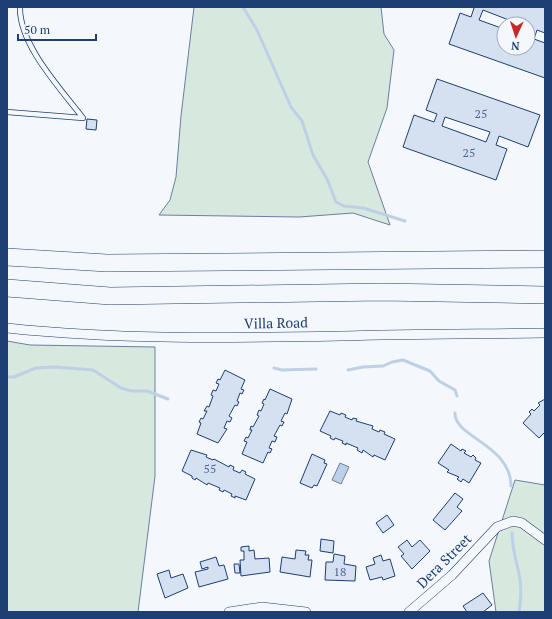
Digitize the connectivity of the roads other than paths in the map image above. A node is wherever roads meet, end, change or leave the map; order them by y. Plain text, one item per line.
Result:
1 (20, 7) edge
2 (7, 112) edge
3 (545, 255) edge
4 (7, 257) edge
5 (504, 259) junction
6 (545, 259) edge
7 (7, 288) edge
8 (545, 295) edge
9 (7, 328) edge
10 (545, 333) edge
11 (545, 540) edge
12 (229, 612) edge
13 (306, 612) edge
14 (409, 612) edge

1 - 2 lane
3 - 5 highway
4 - 5 highway
5 - 6 highway
7 - 8 highway
9 - 10 street, Villa Road
11 - 14 street, Dera Street
12 - 13 street

